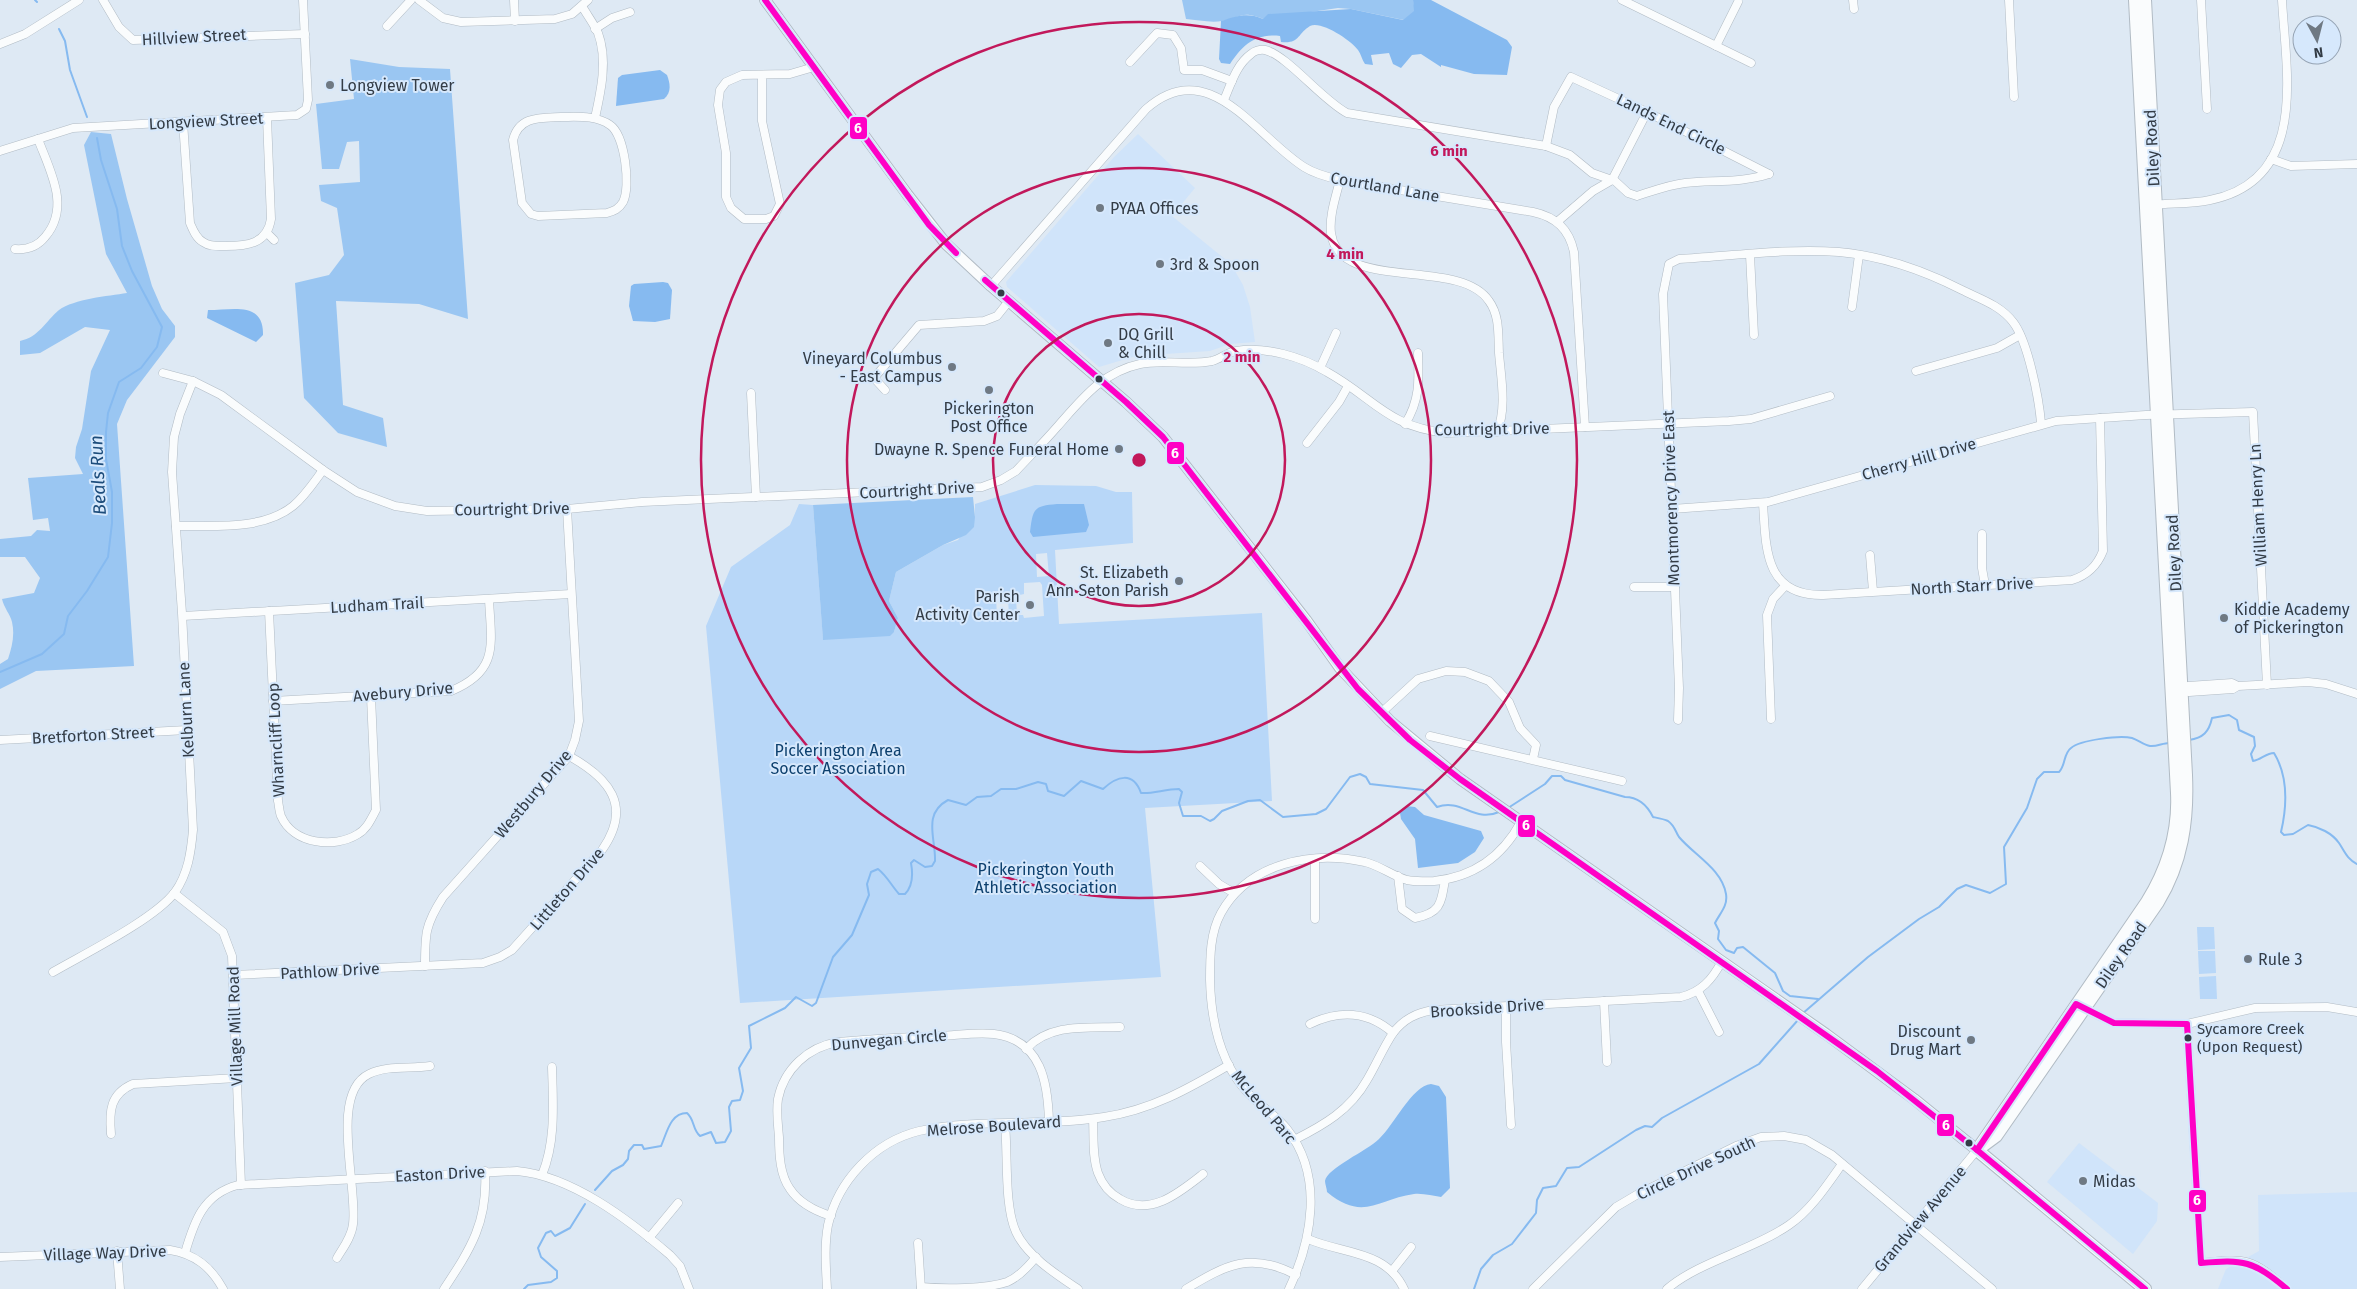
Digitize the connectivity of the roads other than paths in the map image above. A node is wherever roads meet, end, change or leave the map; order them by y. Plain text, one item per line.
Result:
1 (79, 0) edge
2 (103, 0) edge
3 (303, 0) edge
4 (410, 0) edge
5 (419, 0) edge
6 (514, 0) edge
7 (765, 0) edge
8 (1622, 0) edge
9 (1853, 0) edge
10 (2009, 0) edge
11 (2135, 0) edge
12 (2145, 0) edge
13 (2201, 0) edge
14 (2282, 0) edge
15 (1632, 2) edge
16 (1738, 2) dead end
17 (585, 3) edge
18 (1854, 9) dead end
19 (630, 12) dead end
20 (515, 20) junction
21 (387, 26) dead end
22 (595, 28) junction
23 (305, 34) junction
24 (0, 44) edge
25 (1716, 46) junction
26 (1130, 62) dead end
27 (1751, 63) dead end
28 (814, 67) junction
29 (762, 75) junction
30 (1232, 81) junction
31 (2014, 97) dead end
32 (1224, 100) junction
33 (2207, 109) dead end
34 (1648, 112) junction
35 (267, 118) junction
36 (595, 118) junction
37 (183, 122) junction
38 (38, 139) junction
39 (1546, 146) junction
40 (0, 152) edge
41 (2271, 159) junction
42 (2357, 164) edge
43 (1340, 180) junction
44 (1612, 180) junction
45 (2150, 205) junction
46 (1557, 222) junction
47 (267, 233) junction
48 (199, 239) junction
49 (274, 240) dead end
50 (192, 246) dead end
51 (14, 249) dead end
52 (1750, 255) junction
53 (1859, 255) junction
54 (991, 286) junction
55 (1009, 301) junction
56 (1852, 307) dead end
57 (1336, 332) dead end
58 (1754, 335) dead end
59 (2020, 335) junction
60 (1418, 353) dead end
61 (1320, 368) junction
62 (1916, 371) dead end
63 (163, 373) dead end
64 (192, 381) junction
65 (1102, 381) junction
66 (1348, 386) junction
67 (885, 390) dead end
68 (751, 393) dead end
69 (1830, 396) dead end
70 (2162, 415) junction
71 (2100, 418) junction
72 (1405, 424) junction
73 (1669, 424) junction
74 (2041, 424) junction
75 (1585, 427) junction
76 (1497, 432) junction
77 (1307, 443) dead end
78 (323, 470) junction
79 (756, 497) junction
80 (1762, 502) junction
81 (567, 509) junction
82 (1672, 509) junction
83 (176, 526) junction
84 (1982, 534) dead end
85 (1870, 554) dead end
86 (1985, 585) junction
87 (1785, 586) junction
88 (1634, 587) dead end
89 (1675, 587) junction
90 (1873, 591) junction
91 (572, 594) junction
92 (489, 599) junction
93 (269, 611) junction
94 (182, 616) junction
95 (2267, 684) junction
96 (2179, 690) junction
97 (2357, 694) edge
98 (371, 697) junction
99 (273, 701) junction
100 (1381, 713) junction
101 (1771, 719) dead end
102 (1678, 720) dead end
103 (187, 730) junction
104 (1430, 736) dead end
105 (0, 740) edge
106 (569, 756) junction
107 (1533, 759) junction
108 (1622, 781) dead end
109 (1521, 822) junction
110 (1315, 860) junction
111 (1200, 866) dead end
112 (1398, 876) junction
113 (1445, 880) junction
114 (174, 893) junction
115 (1234, 893) junction
116 (1315, 919) dead end
117 (1722, 962) junction
118 (425, 966) junction
119 (53, 972) dead end
120 (234, 976) junction
121 (1698, 991) junction
122 (1604, 1001) junction
123 (2080, 1006) junction
124 (1506, 1007) junction
125 (2357, 1012) edge
126 (1310, 1024) dead end
127 (2187, 1024) junction
128 (1120, 1027) dead end
129 (1393, 1032) junction
130 (1719, 1032) dead end
131 (1026, 1049) junction
132 (1607, 1062) dead end
133 (1229, 1065) junction
134 (430, 1066) dead end
135 (552, 1067) dead end
136 (237, 1078) junction
137 (1093, 1119) junction
138 (1049, 1122) junction
139 (1005, 1124) junction
140 (1511, 1125) dead end
141 (111, 1134) dead end
142 (1294, 1140) junction
143 (1977, 1150) junction
144 (1842, 1164) junction
145 (485, 1171) junction
146 (1202, 1174) dead end
147 (542, 1175) junction
148 (351, 1178) junction
149 (241, 1185) junction
150 (678, 1203) dead end
151 (831, 1216) junction
152 (1915, 1225) junction
153 (649, 1238) junction
154 (1308, 1239) junction
155 (918, 1243) dead end
156 (1411, 1247) dead end
157 (117, 1251) junction
158 (185, 1253) junction
159 (0, 1257) edge
160 (1036, 1257) junction
161 (338, 1258) dead end
162 (1392, 1271) junction
163 (1296, 1275) junction
164 (921, 1288) edge
165 (120, 1289) edge
166 (223, 1289) edge
167 (444, 1289) edge
168 (689, 1289) edge
169 (827, 1289) edge
170 (1078, 1289) edge
171 (1186, 1289) edge
172 (1289, 1289) edge
173 (1404, 1289) edge
174 (1533, 1289) edge
175 (1667, 1289) edge
176 (1862, 1289) edge
177 (1992, 1289) edge
178 (2145, 1289) edge
179 (2287, 1289) edge

1 - 24 street
2 - 23 street, Hillview Street
3 - 23 street, Longview Street
4 - 21 street
5 - 20 street
6 - 20 street
7 - 28 main road
8 - 15 street
9 - 18 street
10 - 31 street
11 - 45 highway, Diley Road
12 - 45 highway, Diley Road
13 - 33 street
14 - 41 street
15 - 25 street
16 - 25 street
17 - 20 street
17 - 22 street
19 - 22 street
22 - 36 street
23 - 35 street, Longview Street
25 - 27 street
26 - 30 street
28 - 29 street
28 - 54 main road
29 - 29 street
30 - 32 street
30 - 39 street
32 - 43 street, Courtland Lane
32 - 54 street, Courtland Lane
34 - 39 street, Lands End Circle
34 - 44 street
34 - 44 street, Lands End Circle
35 - 37 street, Longview Street
35 - 47 street
36 - 36 street
37 - 38 street, Longview Street
37 - 48 street
38 - 40 street, Longview Street
38 - 51 street
39 - 44 street
41 - 42 street
41 - 45 street
43 - 46 street, Courtland Lane
43 - 76 street
44 - 46 street
45 - 70 highway, Diley Road
46 - 75 street
47 - 48 street
47 - 49 street
48 - 50 street
52 - 53 street
52 - 58 street
52 - 73 street, Montmorency Drive East
53 - 56 street
53 - 59 street
54 - 55 main road
55 - 65 main road
55 - 67 street
57 - 61 street
59 - 62 street
59 - 74 street
60 - 72 street
61 - 65 street, Courtright Drive
61 - 66 street, Courtright Drive
63 - 64 street, Courtright Drive
64 - 78 street, Courtright Drive
64 - 83 street, Kelburn Lane
65 - 79 street, Courtright Drive
65 - 100 main road
66 - 72 street, Courtright Drive
66 - 77 street
68 - 79 street
69 - 73 street, Courtright Drive
70 - 71 street, Cherry Hill Drive
70 - 95 street, William Henry Ln
70 - 96 highway, Diley Road
71 - 74 street, Cherry Hill Drive
71 - 86 street, North Starr Drive
72 - 76 street, Courtright Drive
73 - 75 street, Courtright Drive
73 - 82 street, Montmorency Drive East
74 - 80 street, Cherry Hill Drive
75 - 76 street, Courtright Drive
78 - 81 street, Courtright Drive
78 - 83 street
79 - 81 street, Courtright Drive
80 - 82 street, Cherry Hill Drive
80 - 87 street
81 - 91 street, Westbury Drive
82 - 89 street, Montmorency Drive East
83 - 94 street, Kelburn Lane
84 - 86 street
85 - 90 street
86 - 90 street, North Starr Drive
87 - 90 street, North Starr Drive
87 - 101 street
88 - 89 street
89 - 102 street, Montmorency Drive East
91 - 92 street, Ludham Trail
91 - 106 street, Westbury Drive
92 - 93 street, Ludham Trail
92 - 98 street, Avebury Drive
93 - 94 street, Ludham Trail
93 - 99 street, Wharncliff Loop
94 - 103 street, Kelburn Lane
95 - 96 street
95 - 97 street
96 - 123 highway, Diley Road
98 - 99 street, Avebury Drive
98 - 99 street, Wharncliff Loop
100 - 107 street
100 - 109 main road
103 - 105 street, Bretforton Street
103 - 114 street, Kelburn Lane
104 - 107 street
106 - 118 street, Westbury Drive
106 - 118 street, Littleton Drive
107 - 108 street
109 - 113 street, McLeod Parc
109 - 117 main road
110 - 112 street, McLeod Parc
110 - 115 street, McLeod Parc
110 - 116 street
111 - 115 street
112 - 113 street, McLeod Parc
112 - 113 street
114 - 119 street, Kelburn Lane
114 - 120 street, Village Mill Road
115 - 133 street, McLeod Parc
117 - 121 street
117 - 143 main road
118 - 120 street, Pathlow Drive
120 - 136 street, Village Mill Road
121 - 122 street, Brookside Drive
121 - 130 street
122 - 124 street, Brookside Drive
122 - 132 street
123 - 127 street
123 - 143 highway, Diley Road
124 - 129 street, Brookside Drive
124 - 140 street
125 - 127 street
126 - 129 street
127 - 179 street
128 - 131 street
129 - 142 street, Brookside Drive
131 - 138 street, Dunvegan Circle
131 - 151 street, Dunvegan Circle
133 - 137 street, Melrose Boulevard
133 - 142 street, McLeod Parc
134 - 148 street
135 - 147 street
136 - 141 street
136 - 149 street, Village Mill Road
137 - 138 street, Melrose Boulevard
137 - 146 street
138 - 139 street, Melrose Boulevard
139 - 151 street, Melrose Boulevard
139 - 160 street
142 - 154 street, McLeod Parc
143 - 152 street, Grandview Avenue
143 - 178 highway
144 - 152 street, Circle Drive South
144 - 174 street, Circle Drive South
144 - 175 street
145 - 147 street, Easton Drive
145 - 148 street, Easton Drive
145 - 167 street
147 - 153 street, Easton Drive
148 - 149 street, Easton Drive
148 - 161 street
149 - 158 street, Easton Drive
150 - 153 street
151 - 169 street, Melrose Boulevard
152 - 176 street, Grandview Avenue
152 - 177 street, Circle Drive South
153 - 168 street, Easton Drive
154 - 162 street
154 - 163 street, McLeod Parc
155 - 164 street
156 - 162 street
157 - 158 street, Village Way Drive
157 - 159 street, Village Way Drive
157 - 165 street
158 - 166 street, Village Way Drive
160 - 164 street
160 - 170 street
162 - 173 street
163 - 171 street
163 - 172 street, McLeod Parc

